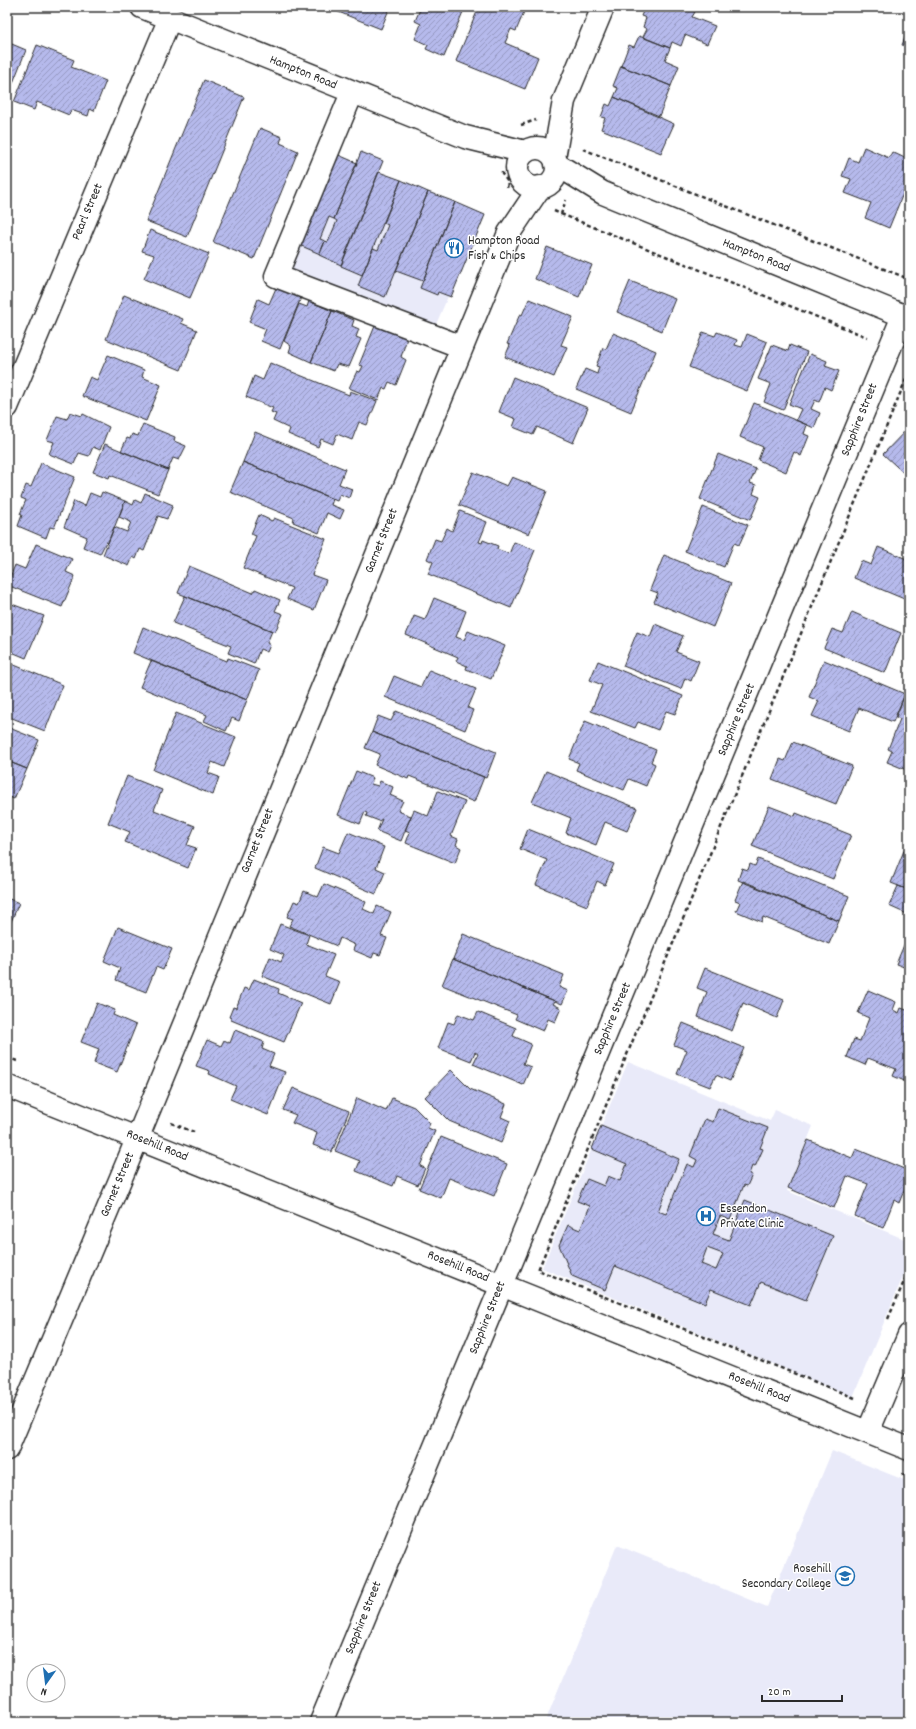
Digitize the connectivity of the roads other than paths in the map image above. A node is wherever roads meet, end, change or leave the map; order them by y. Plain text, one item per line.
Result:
1 (142, 7) edge
2 (603, 7) edge
3 (170, 18) junction
4 (352, 93) junction
5 (537, 168) junction
6 (906, 317) edge
7 (462, 347) junction
8 (7, 407) edge
9 (7, 1086) edge
10 (137, 1138) junction
11 (502, 1285) junction
12 (909, 1335) edge
13 (868, 1432) junction
14 (7, 1449) edge
15 (909, 1449) edge
16 (321, 1722) edge

1 - 3 street, Hampton Road
2 - 5 street, Garnet Street
3 - 4 street, Hampton Road
3 - 8 street, Pearl Street
4 - 5 street, Hampton Road
4 - 7 street
5 - 6 street, Hampton Road
5 - 7 street, Garnet Street
6 - 11 street, Sapphire Street
7 - 10 street, Garnet Street
9 - 10 street, Rosehill Road
10 - 11 street, Rosehill Road
10 - 14 street, Garnet Street
11 - 13 street, Rosehill Road
11 - 16 street, Sapphire Street
12 - 13 street
13 - 15 street, Rosehill Road

